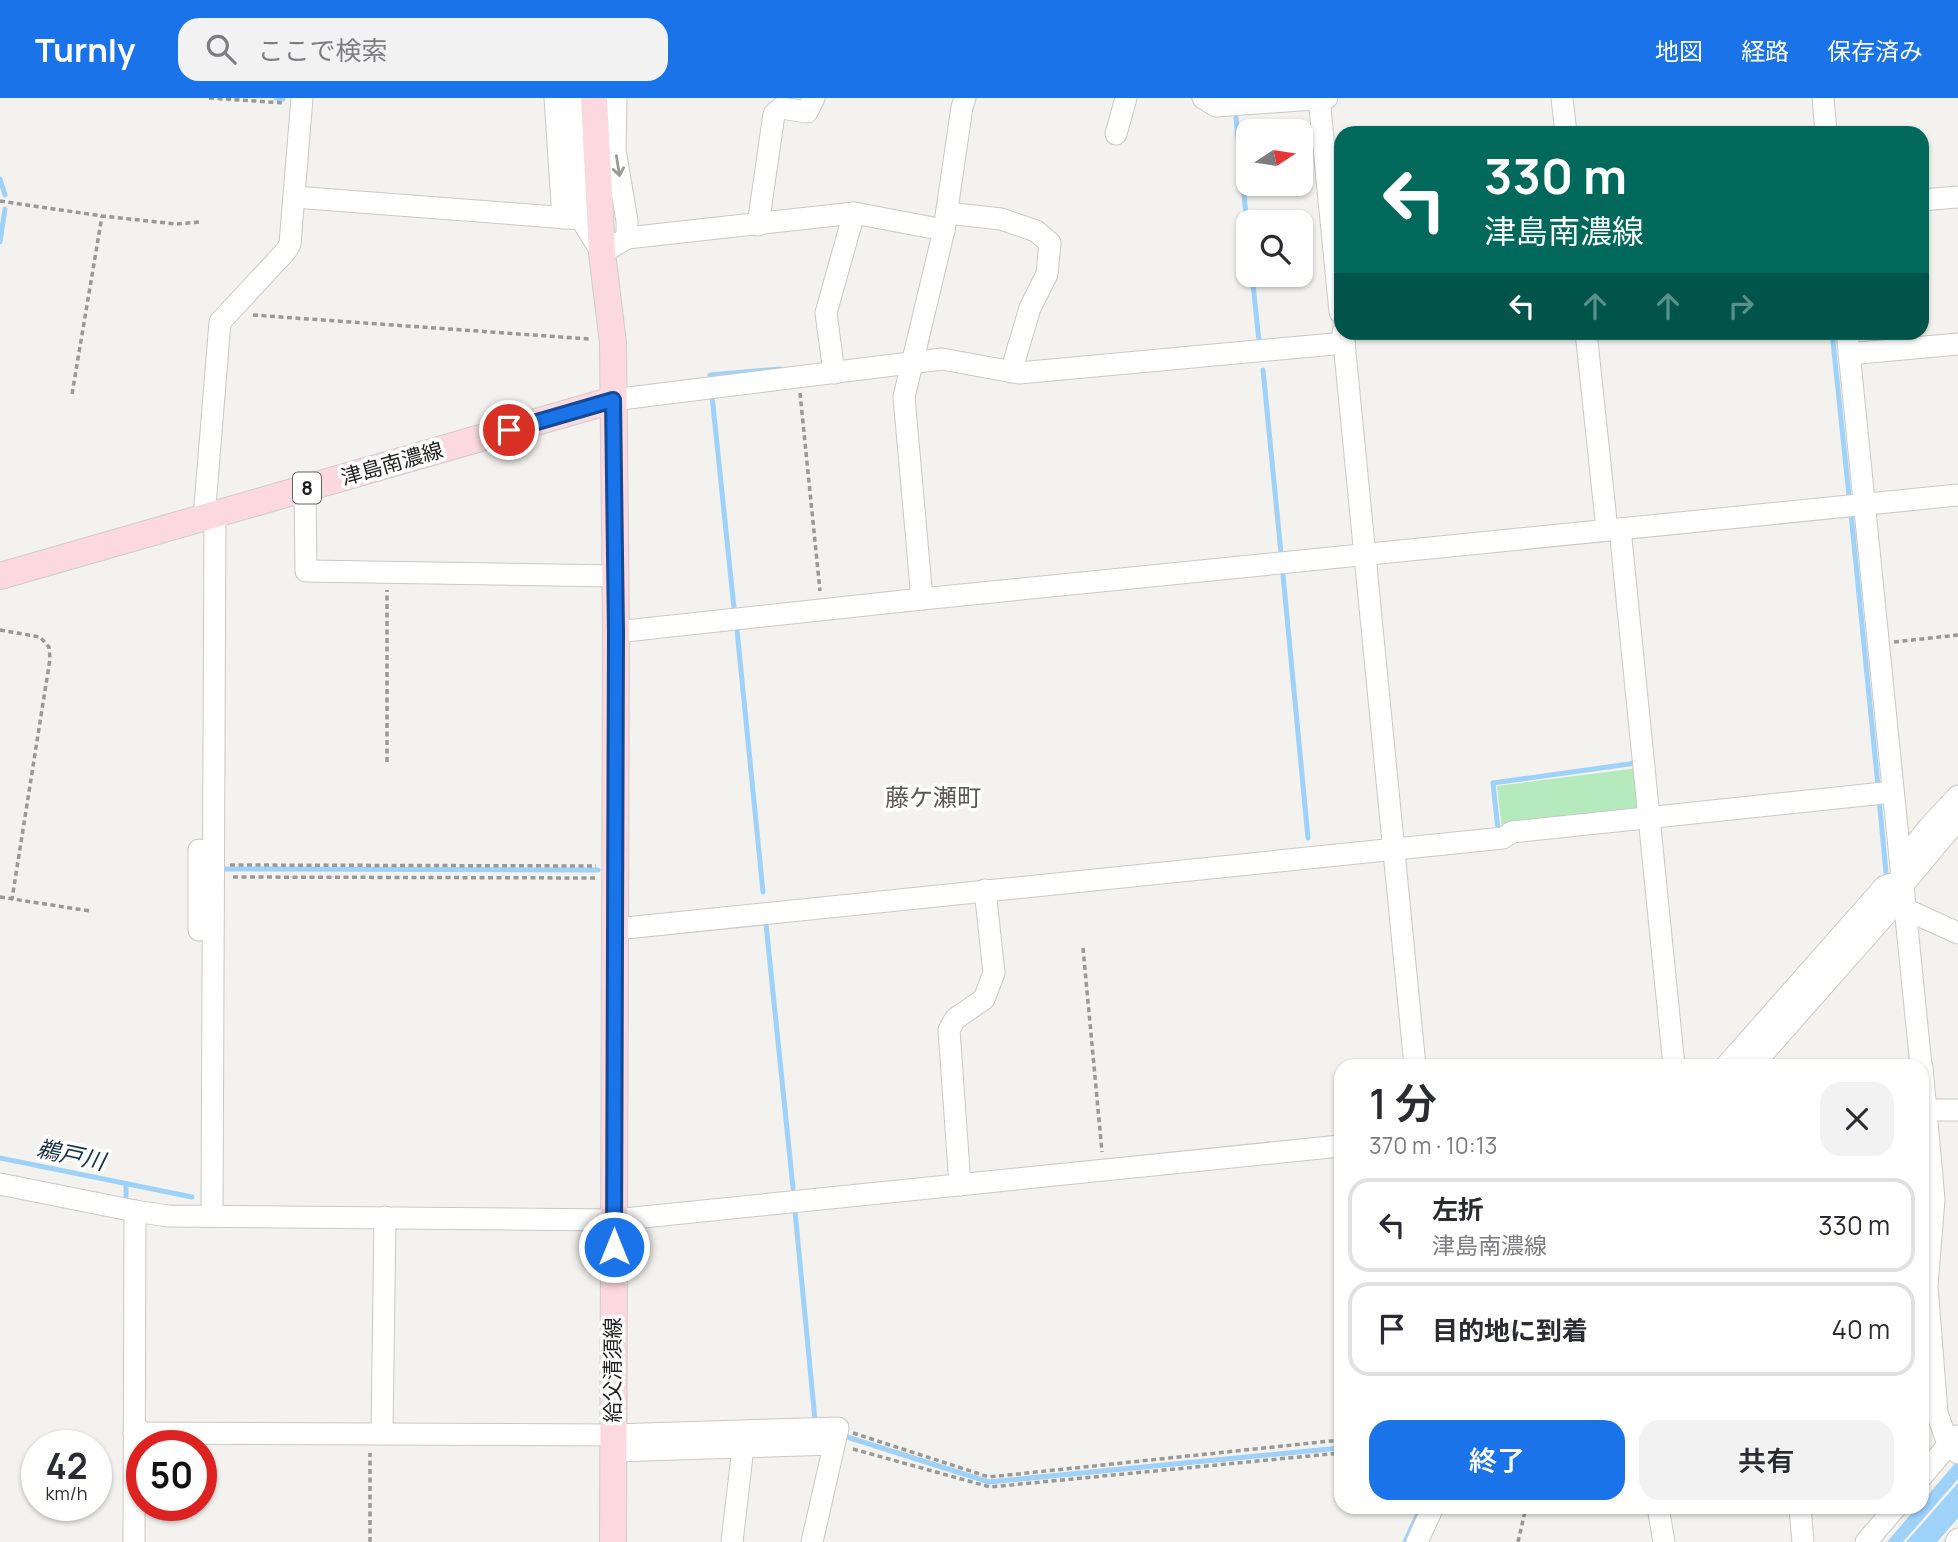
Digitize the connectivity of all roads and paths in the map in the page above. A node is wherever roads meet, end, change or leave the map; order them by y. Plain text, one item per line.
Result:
1 (209, 98) edge
2 (555, 98) edge
3 (574, 98) edge
4 (594, 98) edge
5 (616, 98) edge
6 (814, 98) edge
7 (965, 98) edge
8 (1126, 98) edge
9 (1203, 98) edge
10 (1319, 98) edge
11 (1327, 98) edge
12 (1562, 98) edge
13 (1823, 98) edge
14 (301, 101) edge
15 (1565, 126) edge
16 (1825, 126) edge
17 (1116, 134) dead end
18 (294, 197) junction
19 (1958, 197) edge
20 (1929, 199) edge
21 (0, 201) edge
22 (854, 213) junction
23 (102, 216) junction
24 (572, 218) junction
25 (946, 221) junction
26 (199, 222) dead end
27 (758, 225) junction
28 (627, 238) junction
29 (1334, 251) edge
30 (602, 253) junction
31 (228, 313) junction
32 (589, 339) dead end
33 (1334, 339) edge
34 (1343, 340) edge
35 (1587, 340) edge
36 (1848, 340) edge
37 (1958, 344) edge
38 (1849, 354) junction
39 (912, 362) junction
40 (1011, 372) junction
41 (834, 373) junction
42 (798, 377) junction
43 (72, 394) dead end
44 (613, 400) junction
45 (305, 489) junction
46 (1958, 495) edge
47 (1864, 505) junction
48 (207, 517) junction
49 (1613, 529) junction
50 (1365, 554) junction
51 (387, 573) junction
52 (0, 576) edge
53 (615, 576) junction
54 (922, 599) junction
55 (822, 610) junction
56 (0, 630) edge
57 (616, 632) junction
58 (1958, 635) edge
59 (1878, 643) junction
60 (387, 762) dead end
61 (1893, 792) junction
62 (1958, 796) edge
63 (1649, 819) junction
64 (1958, 819) edge
65 (1395, 850) junction
66 (616, 872) junction
67 (210, 877) junction
68 (1903, 886) junction
69 (985, 891) junction
70 (0, 897) edge
71 (12, 898) junction
72 (90, 911) dead end
73 (616, 929) junction
74 (1958, 933) edge
75 (1083, 948) dead end
76 (1414, 1059) edge
77 (1673, 1059) edge
78 (1732, 1059) edge
79 (1758, 1059) edge
80 (1920, 1059) edge
81 (1929, 1110) edge
82 (1958, 1110) edge
83 (1334, 1147) edge
84 (1929, 1154) edge
85 (1104, 1170) junction
86 (0, 1184) edge
87 (960, 1185) junction
88 (135, 1211) junction
89 (205, 1215) junction
90 (385, 1217) junction
91 (614, 1220) junction
92 (1929, 1261) edge
93 (1929, 1311) edge
94 (134, 1430) edge
95 (217, 1436) edge
96 (836, 1436) junction
97 (376, 1441) junction
98 (1334, 1441) edge
99 (613, 1443) junction
100 (1955, 1446) edge
101 (743, 1447) junction
102 (1334, 1453) edge
103 (1929, 1470) edge
104 (1430, 1514) edge
105 (1524, 1514) edge
106 (1659, 1514) edge
107 (1801, 1514) edge
108 (1890, 1514) edge
109 (134, 1521) edge
110 (134, 1542) edge
111 (370, 1542) edge
112 (613, 1542) edge
113 (732, 1542) edge
114 (812, 1542) edge
115 (1417, 1542) edge
116 (1518, 1542) edge
117 (1664, 1542) edge
118 (1803, 1542) edge
119 (1866, 1542) edge

1 - 14 path
2 - 24 street
3 - 24 street
4 - 30 main road
5 -> 28 street
6 - 27 street
7 - 25 street
8 - 17 street
9 - 10 street
10 - 11 street
10 - 29 street
12 - 15 street
13 - 16 street
14 - 18 street
18 - 24 street
18 - 31 street
19 - 20 street
21 - 23 path
22 - 25 street
22 - 27 street
22 - 41 street
23 - 26 path
23 - 43 path
24 - 30 street
25 - 39 street
25 - 40 street
27 - 28 street
28 - 30 street
30 - 44 main road
31 - 32 path
31 - 48 street
33 - 40 street
34 - 50 street
35 - 49 street
36 - 38 street
37 - 38 street
38 - 47 street
39 - 40 street
39 - 41 street
39 - 54 street
41 - 42 street
42 - 44 street
42 - 55 path
44 - 45 main road, 津島南濃線 / 8
44 - 53 main road, 給父清須線
45 - 48 main road, 津島南濃線 / 8
45 - 51 street
46 - 47 street
47 - 49 street
47 - 59 street
48 - 52 main road, 津島南濃線 / 8
48 - 67 street
49 - 50 street
49 - 63 street
50 - 54 street
50 - 65 street
51 - 53 street
51 - 60 path
53 - 57 main road, 給父清須線
54 - 55 street
55 - 57 street
56 - 71 path
57 - 66 main road, 給父清須線
58 - 59 path
59 - 61 street
61 - 63 street
61 - 68 street
62 - 68 street
63 - 65 street
63 - 77 street
64 - 68 street
65 - 69 street
65 - 76 street
66 - 67 path
66 - 67 path
66 - 73 main road, 給父清須線
67 - 89 street
68 - 74 street
68 - 78 street
68 - 79 street
68 - 80 street
69 - 73 street
69 - 87 street
70 - 71 path
71 - 72 path
73 - 91 main road, 給父清須線
75 - 85 path
81 - 82 street
83 - 85 street
84 - 92 street
85 - 87 street
86 - 88 street
87 - 91 street
88 - 89 street
88 - 94 street
89 - 90 street
90 - 91 street
90 - 97 street
91 - 99 main road, 給父清須線
93 - 100 street
95 - 97 street
96 - 98 path
96 - 99 street
96 - 101 street
96 - 102 path
96 - 114 street
97 - 99 street
97 - 111 path
99 - 101 street
99 - 112 main road, 給父清須線
100 - 103 street
101 - 113 street
104 - 115 street
105 - 116 path
106 - 117 street
107 - 118 street
108 - 119 street
109 - 110 street

